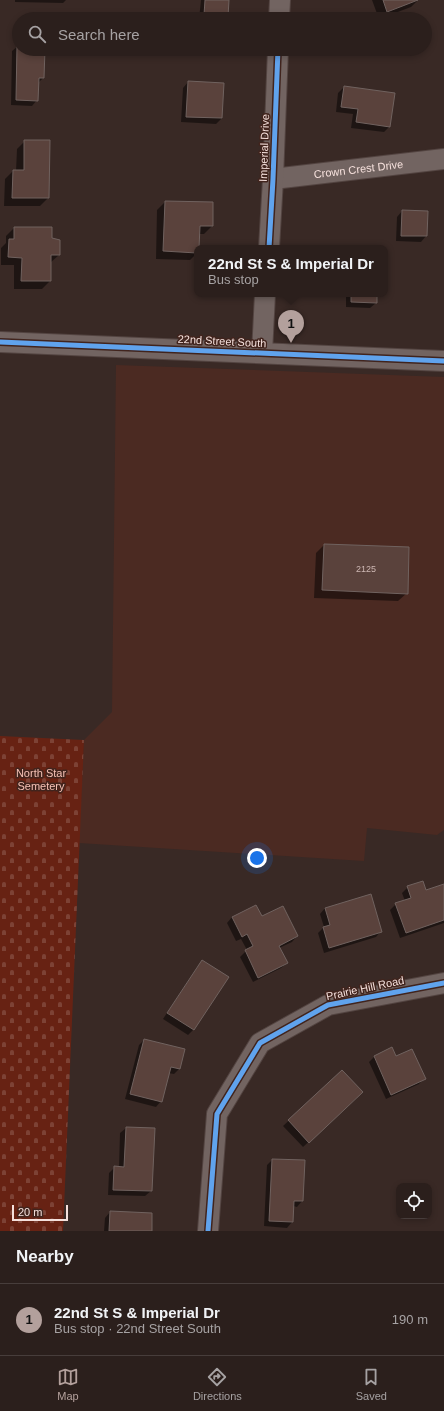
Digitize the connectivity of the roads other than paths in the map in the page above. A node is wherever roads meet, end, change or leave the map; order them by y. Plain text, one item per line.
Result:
1 (280, 0) edge
2 (279, 12) edge
3 (278, 56) edge
4 (444, 159) edge
5 (273, 179) junction
6 (268, 245) edge
7 (266, 297) edge
8 (0, 342) edge
9 (262, 353) junction
10 (444, 362) edge
11 (444, 983) edge
12 (208, 1231) edge

1 - 2 street
3 - 5 street, Imperial Drive
4 - 5 street, Crown Crest Drive
5 - 6 street, Imperial Drive
7 - 9 street
8 - 9 street, 22nd Street South
9 - 10 street, 22nd Street South
11 - 12 street, Prairie Hill Road

